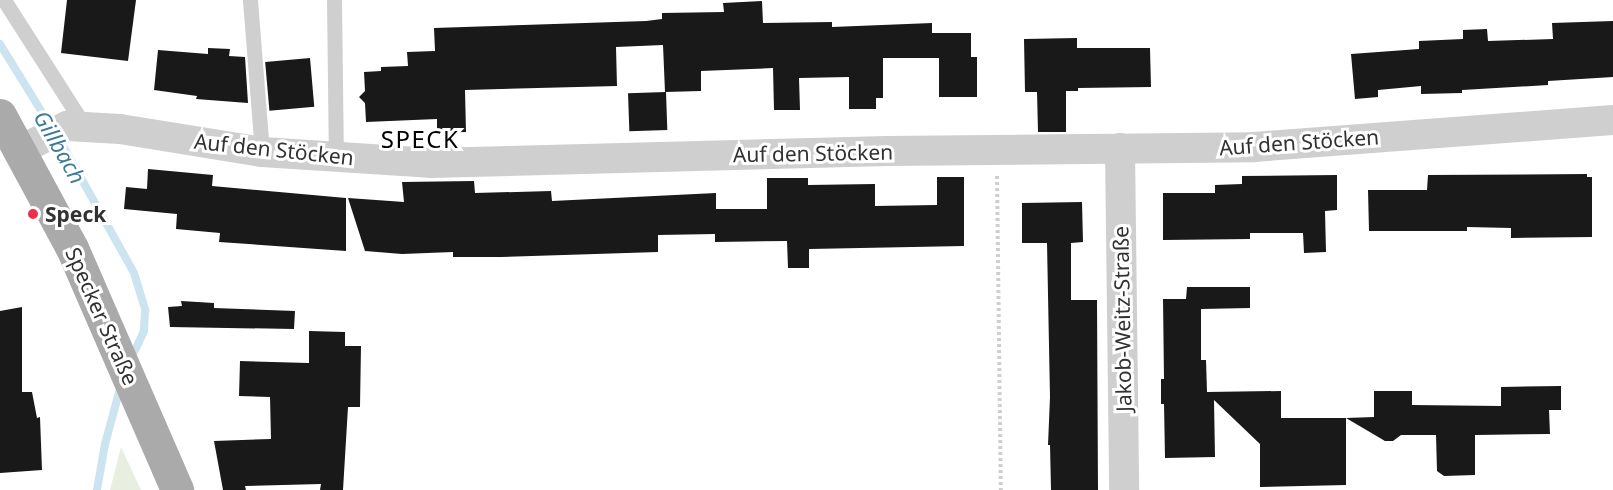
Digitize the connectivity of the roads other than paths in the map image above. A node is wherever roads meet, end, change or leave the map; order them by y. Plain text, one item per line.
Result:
1 (4, 0) edge
2 (250, 0) edge
3 (334, 0) edge
4 (0, 115) edge
5 (1613, 120) edge
6 (76, 125) junction
7 (1120, 148) junction
8 (21, 150) junction
9 (262, 152) junction
10 (336, 158) junction
11 (177, 490) edge
12 (1124, 490) edge

1 - 6 lane
2 - 9 lane
3 - 10 lane
4 - 8 main road, Specker Straße
5 - 7 street, Auf den Stöcken
6 - 8 street
6 - 9 street, Auf den Stöcken
7 - 10 street, Auf den Stöcken
7 - 12 street, Jakob-Weitz-Straße
8 - 11 main road, Specker Straße
9 - 10 street, Auf den Stöcken

